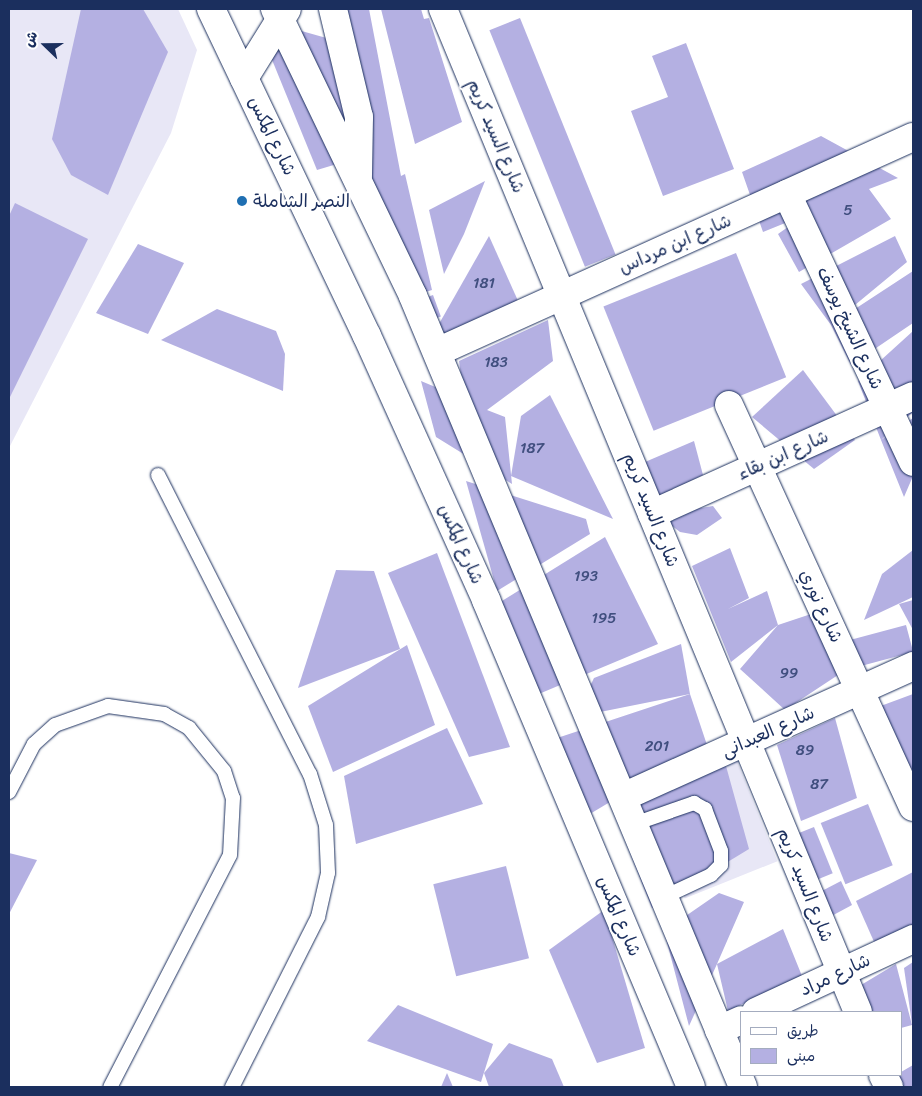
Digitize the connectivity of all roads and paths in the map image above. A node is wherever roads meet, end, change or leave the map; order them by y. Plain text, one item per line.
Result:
1 (211, 9) edge
2 (333, 9) edge
3 (443, 9) edge
4 (280, 12) edge
5 (244, 78) junction
6 (913, 136) edge
7 (357, 181) junction
8 (787, 194) junction
9 (562, 295) junction
10 (437, 352) junction
11 (913, 396) edge
12 (729, 404) dead end
13 (888, 408) junction
14 (913, 462) edge
15 (757, 466) junction
16 (158, 475) dead end
17 (652, 514) junction
18 (913, 666) edge
19 (860, 690) junction
20 (746, 742) junction
21 (9, 792) edge
22 (622, 797) junction
23 (913, 807) edge
24 (634, 824) junction
25 (664, 897) junction
26 (913, 939) edge
27 (841, 972) junction
28 (758, 1011) edge
29 (858, 1011) edge
30 (730, 1025) edge
31 (740, 1073) edge
32 (110, 1087) edge
33 (232, 1087) edge
34 (691, 1087) edge

1 - 5 street, شارع المكس
2 - 7 street
3 - 9 street, شارع السيد كريم
4 - 5 street
4 - 7 street
5 - 34 street, شارع المكس
6 - 8 street, شارع ابن مرداس
7 - 10 street
8 - 9 street, شارع ابن مرداس
8 - 13 street, شارع الشيخ يوسف
9 - 10 street, شارع ابن مرداس
9 - 17 street, شارع السيد كريم
10 - 22 street
11 - 13 street, شارع ابن بقاء
12 - 15 street, شارع نوري
13 - 14 street, شارع الشيخ يوسف
13 - 15 street, شارع ابن بقاء
15 - 17 street, شارع ابن بقاء
15 - 19 street, شارع نوري
16 - 33 lane
17 - 20 street, شارع السيد كريم
18 - 19 street, شارع العبدانى
19 - 20 street, شارع العبدانى
19 - 23 street, شارع نوري
20 - 22 street, شارع العبدانى
20 - 27 street, شارع السيد كريم
21 - 32 lane
22 - 24 street
24 - 25 street
24 - 25 lane
25 - 30 street
26 - 27 street, شارع مراد
27 - 28 street, شارع مراد
27 - 29 street, شارع السيد كريم
30 - 31 street

